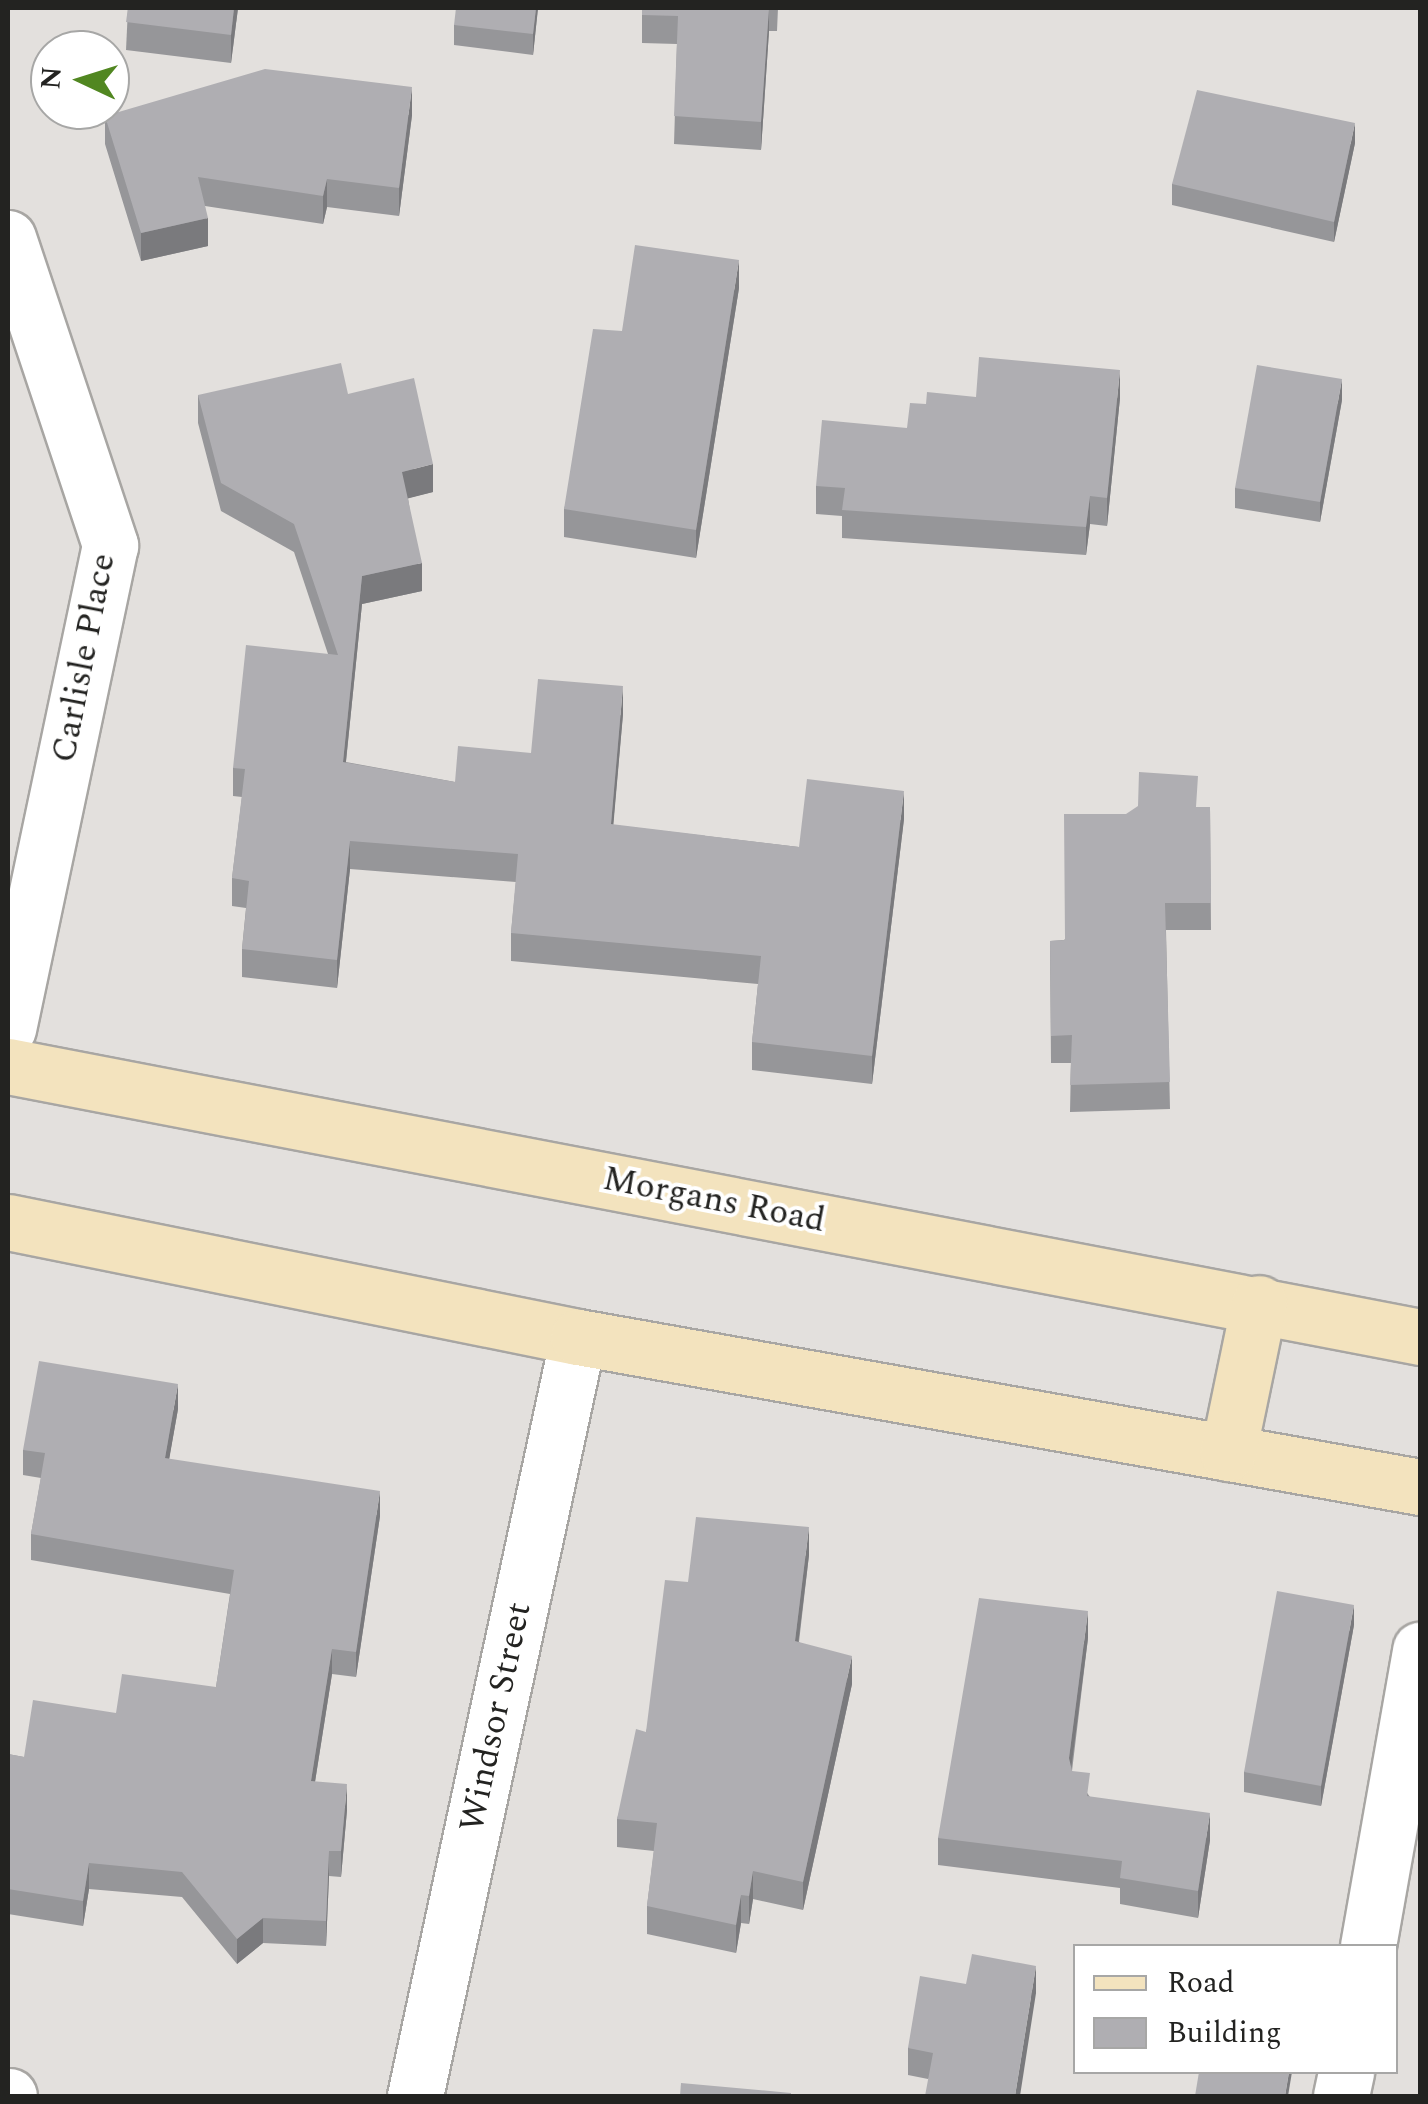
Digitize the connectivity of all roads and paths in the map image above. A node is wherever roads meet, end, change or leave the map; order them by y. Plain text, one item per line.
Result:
1 (8, 238) edge
2 (8, 1028) edge
3 (8, 1066) edge
4 (8, 1222) edge
5 (1259, 1303) junction
6 (578, 1337) junction
7 (1420, 1337) edge
8 (1228, 1454) junction
9 (1420, 1487) edge
10 (1420, 1650) edge
11 (1368, 1944) edge
12 (415, 2096) edge

1 - 2 street, Carlisle Place
3 - 5 street, Morgans Road
4 - 6 street
5 - 7 street, Morgans Road
5 - 8 street
6 - 8 street
6 - 12 street, Windsor Street
8 - 9 street
10 - 11 street

